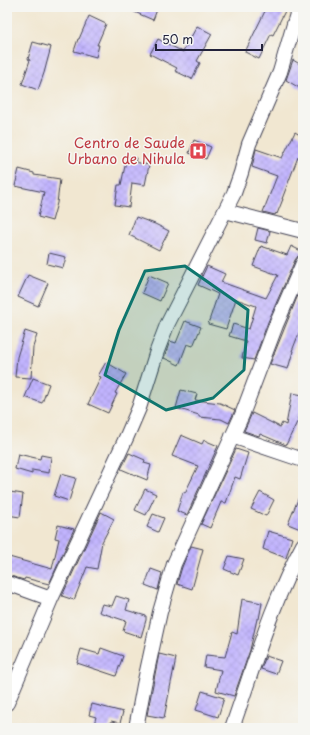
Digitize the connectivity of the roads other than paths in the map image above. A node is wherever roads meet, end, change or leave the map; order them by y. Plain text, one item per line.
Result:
1 (300, 11) edge
2 (225, 211) junction
3 (303, 231) edge
4 (303, 263) edge
5 (232, 436) junction
6 (303, 460) edge
7 (303, 545) edge
8 (7, 583) edge
9 (51, 599) junction
10 (7, 703) edge
11 (136, 728) edge
12 (232, 728) edge

1 - 2 street
2 - 3 street
2 - 9 street
4 - 5 street
5 - 6 street
5 - 11 street
7 - 12 street
8 - 9 street
9 - 10 street

